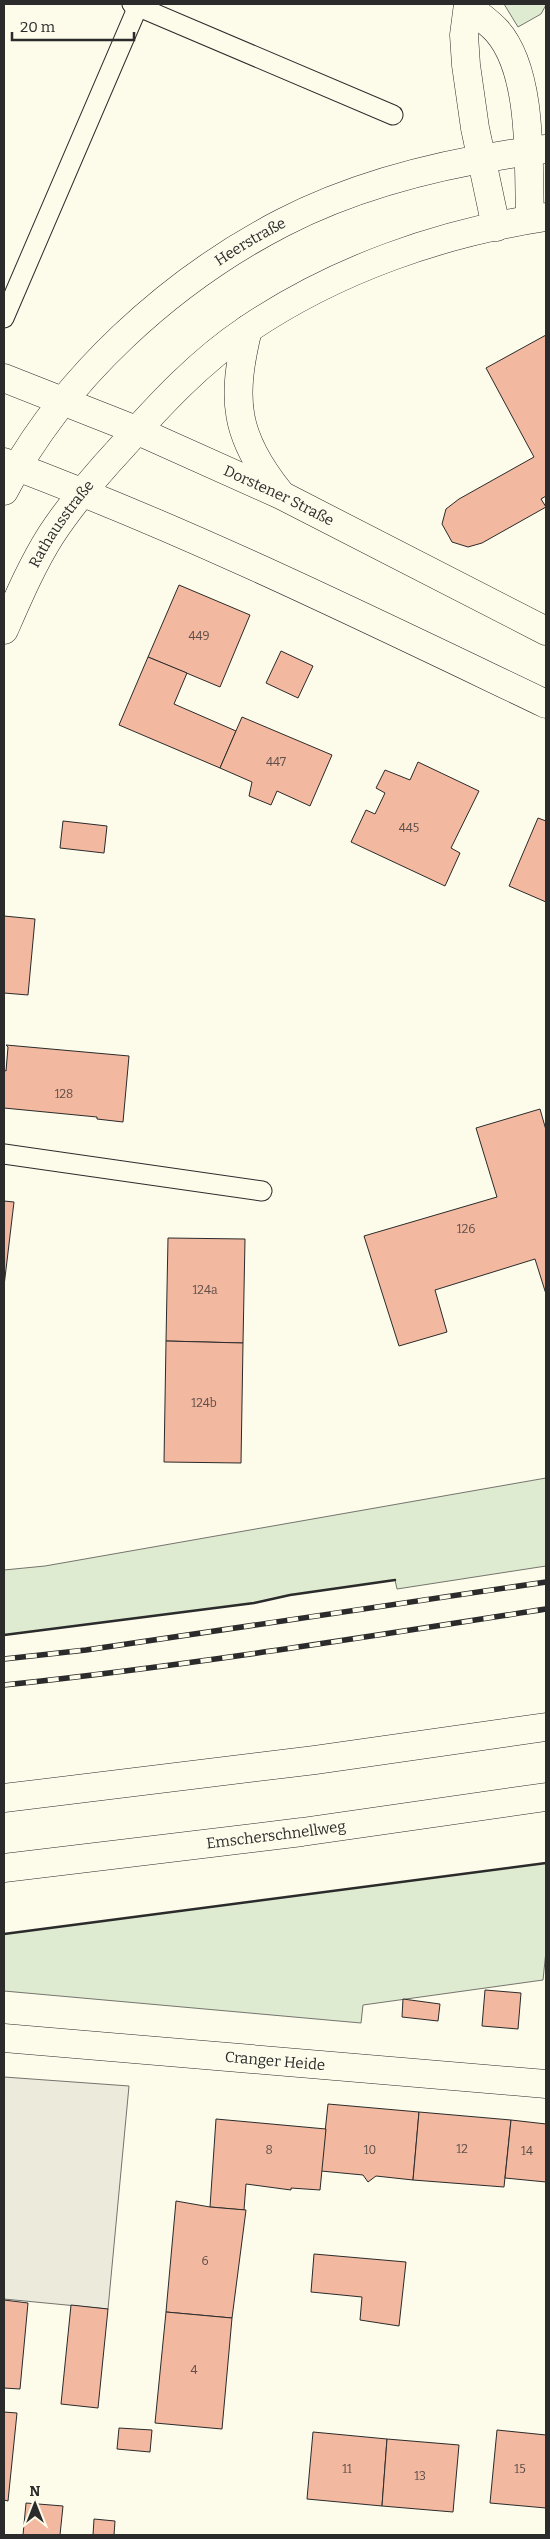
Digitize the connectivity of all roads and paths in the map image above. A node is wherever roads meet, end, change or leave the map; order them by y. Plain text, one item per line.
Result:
1 (136, 5) edge
2 (468, 5) edge
3 (393, 115) dead end
4 (537, 150) edge
5 (481, 160) junction
6 (538, 218) edge
7 (496, 227) junction
8 (4, 318) edge
9 (248, 329) junction
10 (4, 378) edge
11 (63, 401) junction
12 (136, 430) junction
13 (10, 464) edge
14 (4, 491) edge
15 (81, 492) junction
16 (283, 496) junction
17 (4, 630) edge
18 (546, 632) edge
19 (546, 704) edge
20 (4, 1154) edge
21 (262, 1191) dead end
22 (546, 1727) edge
23 (546, 1797) edge
24 (4, 1798) edge
25 (4, 1868) edge
26 (4, 2038) edge
27 (546, 2084) edge

1 - 3 lane
1 - 8 lane
2 - 4 main road
2 - 5 main road
4 - 5 main road, Heerstraße
4 - 6 main road
5 - 7 main road
5 - 11 main road, Heerstraße
6 - 7 main road
7 - 9 main road
9 - 12 main road
9 - 16 main road
10 - 11 main road, Dorstener Straße
11 - 12 main road, Dorstener Straße
11 - 13 main road
12 - 15 main road, Rathausstraße
12 - 16 main road, Dorstener Straße
13 - 14 main road
13 - 15 main road
15 - 17 main road, Rathausstraße
15 - 19 main road
16 - 18 main road, Dorstener Straße
20 - 21 lane
22 - 24 main road
23 - 25 main road, Emscherschnellweg
26 - 27 main road, Cranger Heide

